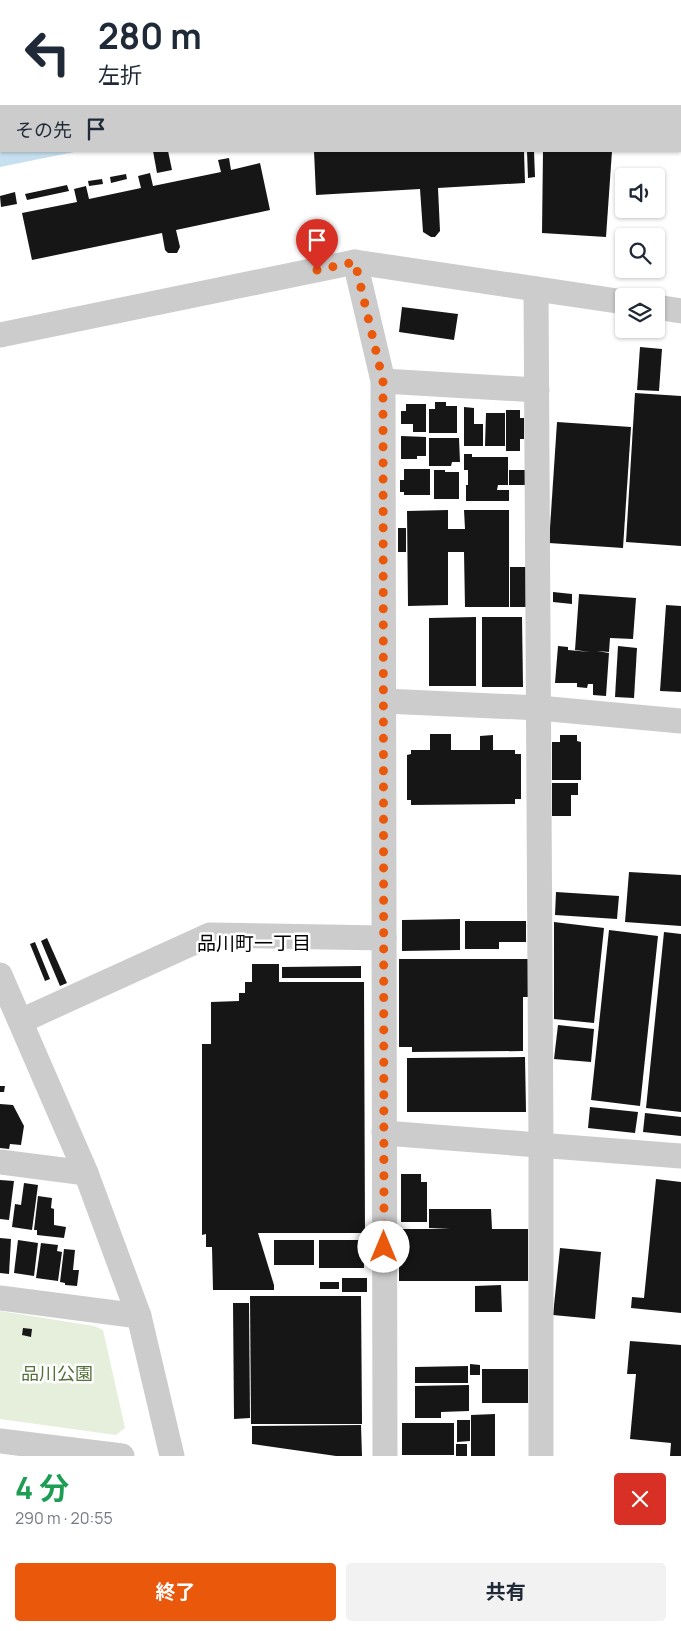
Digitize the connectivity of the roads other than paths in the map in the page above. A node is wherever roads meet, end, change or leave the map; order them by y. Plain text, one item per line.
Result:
1 (355, 262) junction
2 (536, 290) junction
3 (615, 301) edge
4 (665, 308) edge
5 (681, 311) edge
6 (0, 336) edge
7 (383, 381) junction
8 (537, 390) junction
9 (384, 701) junction
10 (539, 708) junction
11 (681, 721) edge
12 (384, 938) junction
13 (0, 975) edge
14 (21, 1021) junction
15 (384, 1133) junction
16 (541, 1144) junction
17 (681, 1156) edge
18 (0, 1162) edge
19 (86, 1173) junction
20 (0, 1298) edge
21 (139, 1316) junction
22 (0, 1441) edge
23 (122, 1456) edge
24 (172, 1456) edge
25 (385, 1456) edge
26 (541, 1456) edge

1 - 2 street
1 - 6 street
1 - 7 street
2 - 3 street
2 - 8 street
4 - 5 street
7 - 8 street
7 - 9 street
8 - 10 street
9 - 10 street
9 - 12 street
10 - 11 street
10 - 16 street
12 - 14 street
12 - 15 street
13 - 14 street
14 - 19 street
15 - 16 street
15 - 25 street
16 - 17 street
16 - 26 street
18 - 19 street
19 - 21 street
20 - 21 street
21 - 24 street
22 - 23 street

